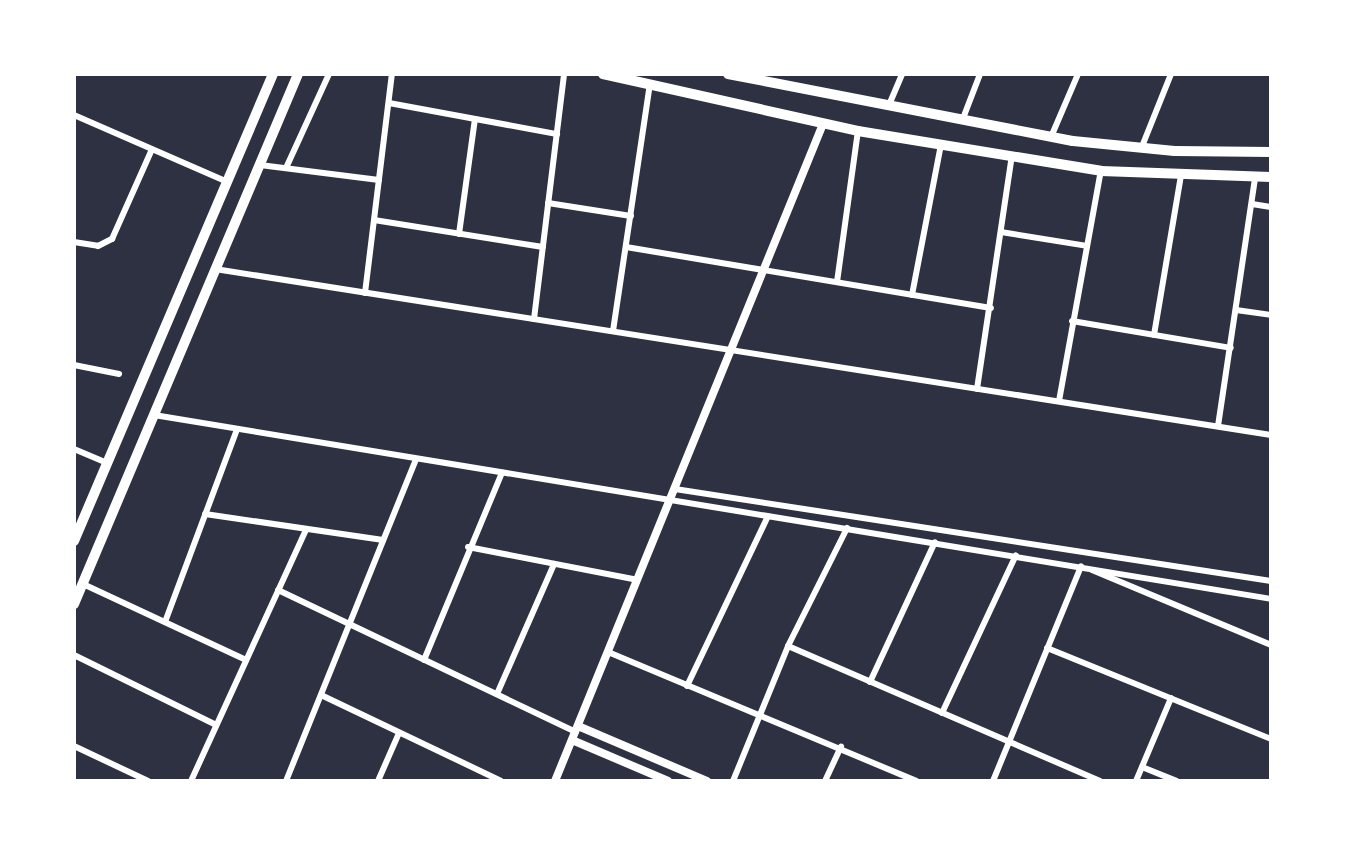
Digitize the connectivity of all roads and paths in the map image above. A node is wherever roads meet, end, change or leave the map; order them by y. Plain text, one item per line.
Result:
1 (298, 74) edge
2 (329, 74) edge
3 (392, 74) edge
4 (564, 74) edge
5 (603, 74) edge
6 (731, 74) edge
7 (902, 74) edge
8 (980, 74) edge
9 (1078, 74) edge
10 (1171, 74) edge
11 (272, 77) edge
12 (650, 84) junction
13 (290, 91) junction
14 (389, 103) junction
15 (887, 108) junction
16 (74, 116) edge
17 (475, 119) junction
18 (962, 121) junction
19 (823, 124) junction
20 (858, 131) junction
21 (557, 134) junction
22 (1051, 137) junction
23 (941, 145) junction
24 (152, 149) junction
25 (1141, 149) junction
26 (1242, 152) junction
27 (1271, 152) edge
28 (1199, 153) junction
29 (1012, 156) junction
30 (259, 165) junction
31 (286, 168) junction
32 (1101, 171) junction
33 (1181, 176) junction
34 (1198, 177) junction
35 (1241, 177) junction
36 (1255, 177) junction
37 (1271, 177) edge
38 (379, 180) junction
39 (227, 182) junction
40 (548, 203) junction
41 (1252, 204) junction
42 (1271, 207) edge
43 (631, 216) junction
44 (374, 220) junction
45 (1001, 232) junction
46 (459, 234) junction
47 (74, 242) edge
48 (1087, 246) junction
49 (543, 247) junction
50 (626, 247) junction
51 (215, 269) junction
52 (764, 269) junction
53 (837, 282) junction
54 (365, 293) junction
55 (912, 295) junction
56 (991, 308) junction
57 (1236, 310) junction
58 (1271, 315) edge
59 (534, 319) junction
60 (1072, 321) junction
61 (613, 331) junction
62 (1154, 335) junction
63 (1231, 348) junction
64 (731, 350) junction
65 (74, 365) edge
66 (119, 374) dead end
67 (977, 389) junction
68 (1059, 401) junction
69 (153, 415) junction
70 (1218, 426) junction
71 (237, 429) junction
72 (1271, 435) edge
73 (74, 449) edge
74 (416, 459) junction
75 (107, 463) junction
76 (502, 473) junction
77 (675, 489) junction
78 (670, 501) junction
79 (205, 514) junction
80 (768, 516) junction
81 (847, 528) junction
82 (306, 530) junction
83 (383, 540) junction
84 (74, 541) edge
85 (935, 542) junction
86 (468, 547) junction
87 (1016, 555) junction
88 (554, 564) junction
89 (1081, 566) junction
90 (637, 580) junction
91 (1271, 581) edge
92 (83, 584) junction
93 (278, 590) junction
94 (1271, 599) edge
95 (74, 604) edge
96 (165, 622) junction
97 (349, 624) junction
98 (1271, 645) edge
99 (788, 646) junction
100 (1047, 648) junction
101 (608, 652) junction
102 (74, 655) edge
103 (246, 660) junction
104 (424, 660) junction
105 (870, 682) junction
106 (687, 686) junction
107 (497, 694) junction
108 (321, 695) junction
109 (1171, 698) junction
110 (942, 713) junction
111 (759, 715) junction
112 (216, 725) junction
113 (399, 733) junction
114 (575, 733) junction
115 (597, 734) junction
116 (1271, 739) edge
117 (1009, 742) junction
118 (74, 746) edge
119 (589, 747) junction
120 (841, 747) junction
121 (1142, 767) junction
122 (148, 781) edge
123 (191, 781) edge
124 (286, 781) edge
125 (378, 781) edge
126 (501, 781) edge
127 (555, 781) edge
128 (668, 781) edge
129 (707, 781) edge
130 (733, 781) edge
131 (825, 781) edge
132 (916, 781) edge
133 (993, 781) edge
134 (1100, 781) edge
135 (1136, 781) edge
136 (1176, 781) edge

1 - 13 main road
2 - 31 street
3 - 14 street
4 - 21 street
5 - 12 main road
6 - 15 main road
7 - 15 street
8 - 18 street
9 - 22 street
10 - 25 street
11 - 13 main road
11 - 39 main road
12 - 19 main road
12 - 43 street
13 - 30 main road
14 - 17 street
14 - 38 street
15 - 18 main road
16 - 24 street
17 - 21 street
17 - 46 street
18 - 22 main road
19 - 20 main road
19 - 52 street
20 - 23 main road
20 - 53 street
21 - 40 street
22 - 25 main road
23 - 29 main road
23 - 55 street
24 - 39 street
24 - 47 street
25 - 28 main road
26 - 27 main road
26 - 28 main road
26 - 35 main road
28 - 34 main road
29 - 32 main road
29 - 45 street
30 - 31 street
30 - 51 main road
31 - 38 street
32 - 33 main road
32 - 48 street
33 - 34 main road
33 - 62 street
34 - 35 main road
35 - 36 main road
36 - 37 main road
36 - 41 street
38 - 44 street
39 - 75 main road
40 - 43 street
40 - 49 street
41 - 42 street
41 - 57 street
43 - 50 street
44 - 46 street
44 - 54 street
45 - 48 street
45 - 56 street
46 - 49 street
48 - 60 street
49 - 59 street
50 - 52 street
50 - 61 street
51 - 54 street
51 - 69 main road
52 - 53 street
52 - 64 street
53 - 55 street
54 - 59 street
55 - 56 street
56 - 67 street
57 - 58 street
57 - 63 street
59 - 61 street
60 - 62 street
60 - 68 street
61 - 64 street
62 - 63 street
63 - 70 street
64 - 67 street
64 - 77 street
65 - 66 street
67 - 68 street
68 - 70 street
69 - 71 street
69 - 92 main road
70 - 72 street
71 - 74 street
71 - 79 street
73 - 75 street
74 - 76 street
74 - 83 street
75 - 84 main road
76 - 78 street
76 - 86 street
77 - 78 street
77 - 91 street
78 - 80 street
78 - 90 street
79 - 82 street
79 - 96 street
80 - 81 street
80 - 106 street
81 - 85 street
81 - 99 street
82 - 83 street
82 - 93 street
83 - 97 street
85 - 87 street
85 - 105 street
86 - 88 street
86 - 104 street
87 - 89 street
87 - 110 street
88 - 90 street
88 - 107 street
89 - 94 street
89 - 98 street
89 - 100 street
90 - 101 street
92 - 95 main road
92 - 96 street
93 - 97 street
93 - 103 street
96 - 103 street
97 - 104 street
97 - 108 street
99 - 105 street
99 - 111 street
100 - 109 street
100 - 117 street
101 - 106 street
101 - 114 street
102 - 112 street
103 - 112 street
104 - 107 street
105 - 110 street
106 - 111 street
107 - 114 street
108 - 113 street
108 - 124 street
109 - 116 street
109 - 121 street
110 - 117 street
111 - 120 street
111 - 130 street
112 - 123 street
113 - 125 street
113 - 126 street
114 - 115 street
114 - 119 street
114 - 127 street
115 - 119 street
115 - 129 street
117 - 133 street
117 - 134 street
118 - 122 street
119 - 128 street
120 - 131 street
120 - 132 street
121 - 135 street
121 - 136 street

